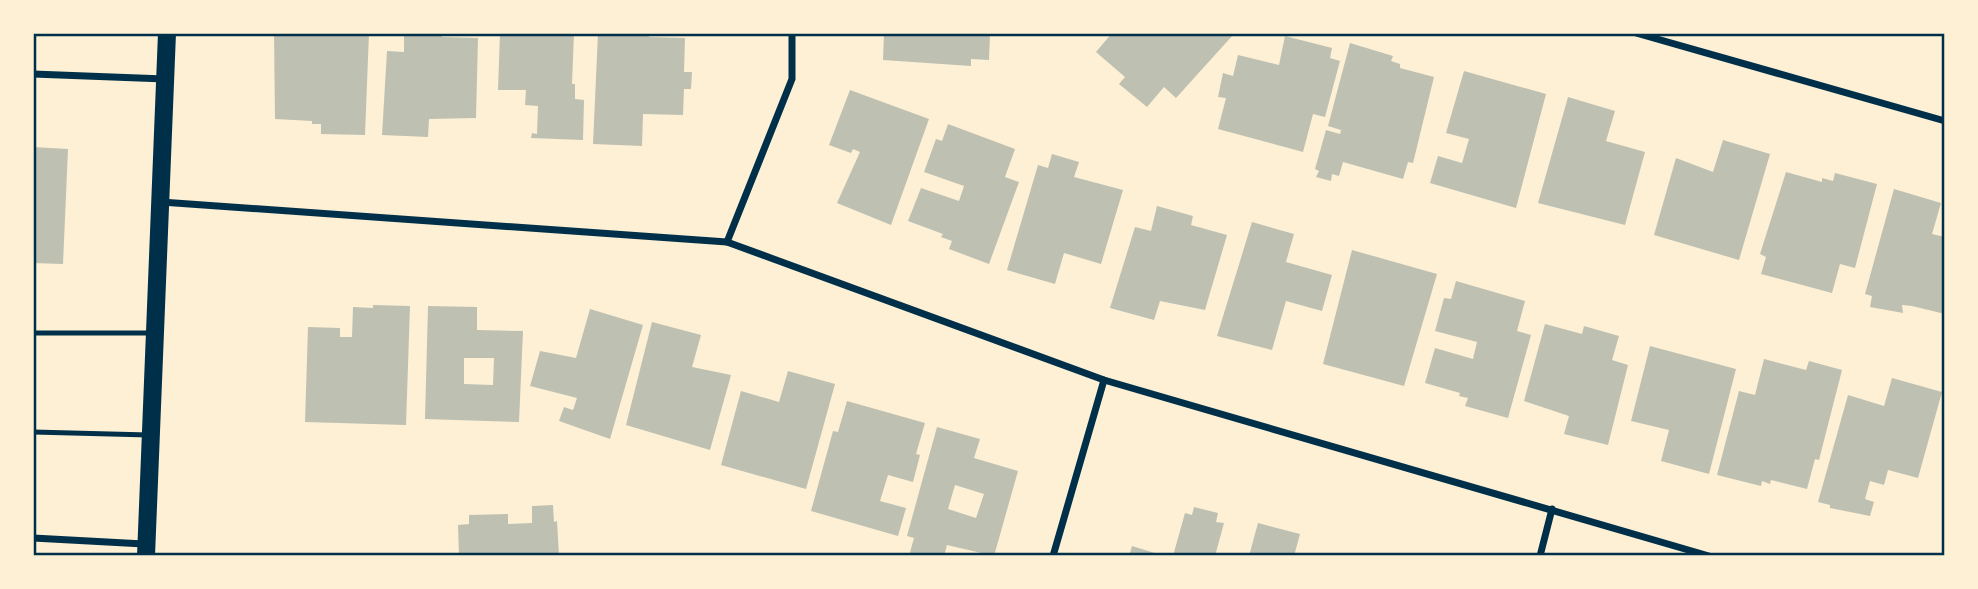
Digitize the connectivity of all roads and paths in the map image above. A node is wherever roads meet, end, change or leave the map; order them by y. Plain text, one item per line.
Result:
1 (167, 33) edge
2 (792, 33) edge
3 (1636, 33) edge
4 (33, 74) edge
5 (165, 79) junction
6 (1945, 121) edge
7 (160, 202) junction
8 (727, 242) junction
9 (33, 333) edge
10 (155, 333) junction
11 (1104, 380) junction
12 (33, 432) edge
13 (152, 435) junction
14 (1552, 509) junction
15 (33, 538) edge
16 (146, 550) edge
17 (1053, 556) edge
18 (1540, 556) edge
19 (1709, 556) edge

1 - 5 main road
2 - 8 street
3 - 6 street
4 - 5 street
5 - 7 main road
7 - 8 street
7 - 10 main road
8 - 11 street
9 - 10 lane
10 - 13 main road
11 - 14 street
11 - 17 street
12 - 13 lane
13 - 16 main road
14 - 18 street
14 - 19 street
15 - 16 street

